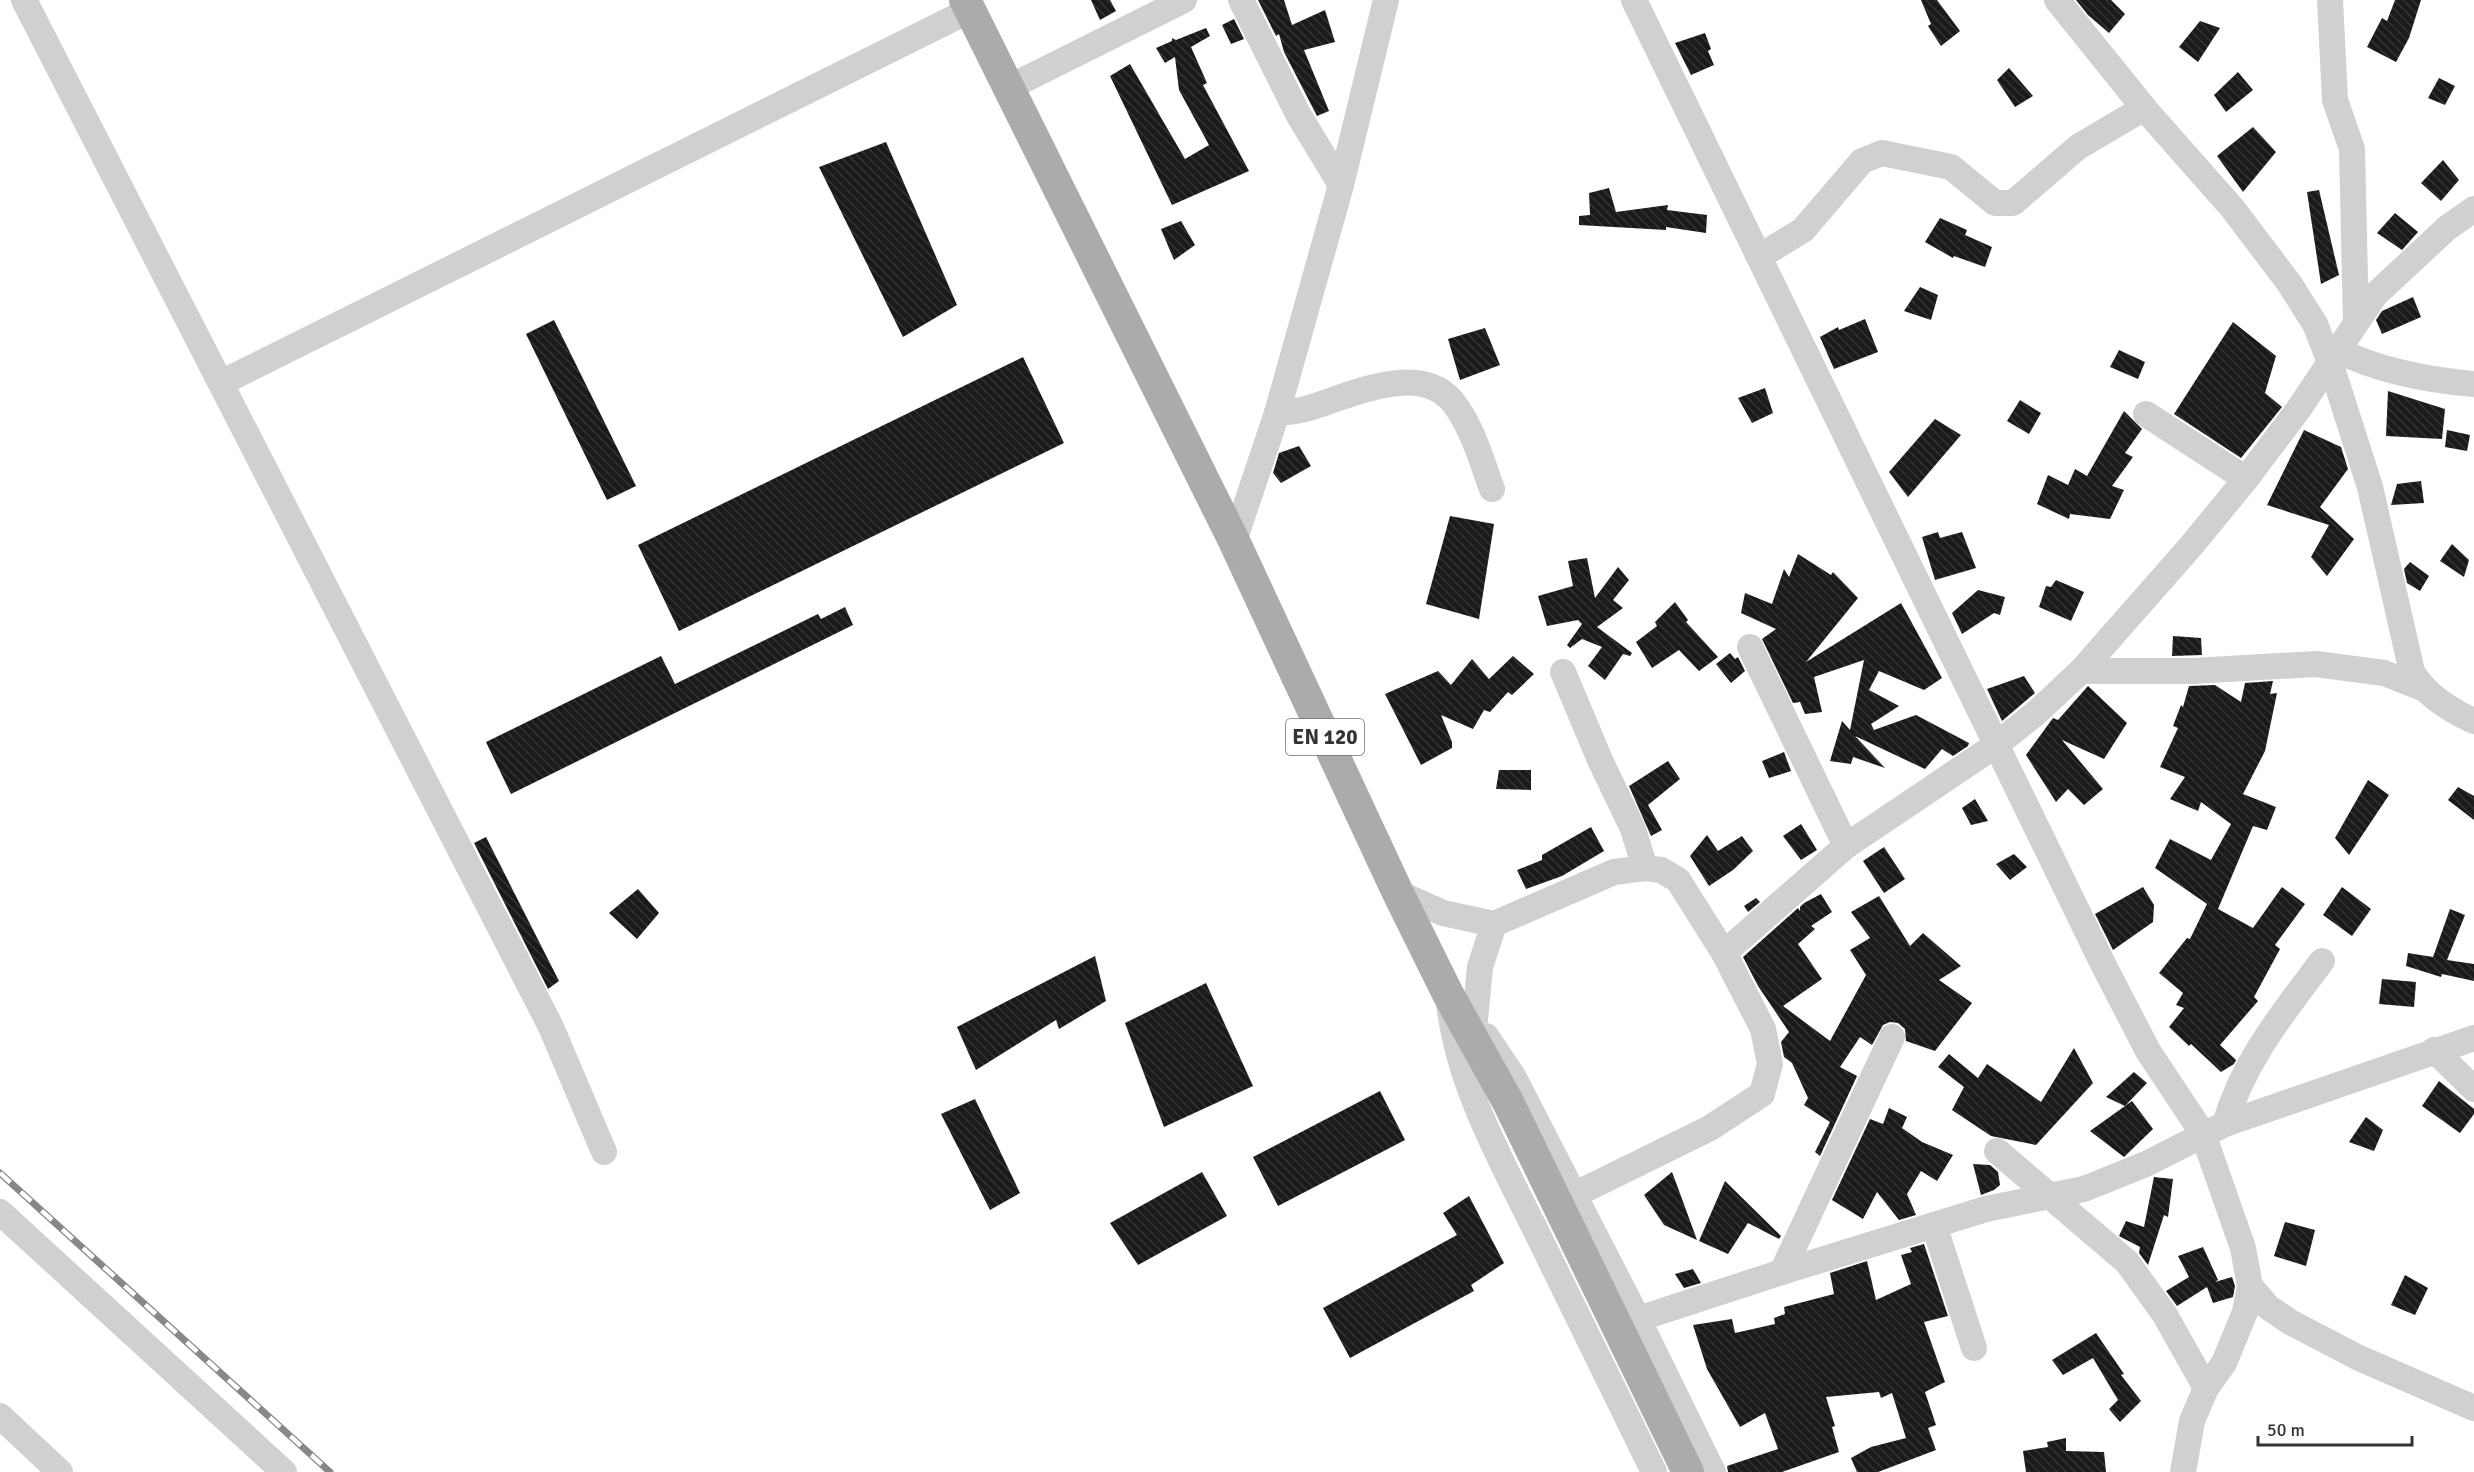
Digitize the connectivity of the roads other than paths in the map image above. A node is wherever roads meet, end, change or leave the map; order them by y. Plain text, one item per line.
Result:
1 (24, 0) edge
2 (1184, 0) edge
3 (1386, 0) edge
4 (1634, 0) edge
5 (2057, 0) edge
6 (2330, 0) edge
7 (1250, 3) edge
8 (968, 5) edge
9 (1008, 88) junction
10 (2144, 108) junction
11 (1341, 185) junction
12 (2474, 209) edge
13 (1758, 257) junction
14 (2356, 322) junction
15 (2334, 356) junction
16 (221, 383) junction
17 (2474, 384) edge
18 (1277, 413) junction
19 (2146, 414) dead end
20 (2246, 479) junction
21 (1492, 489) dead end
22 (1234, 542) junction
23 (1750, 647) dead end
24 (2081, 671) junction
25 (1563, 672) dead end
26 (2422, 688) junction
27 (2474, 721) edge
28 (1996, 745) junction
29 (1846, 846) junction
30 (1644, 868) junction
31 (1398, 893) junction
32 (1494, 924) junction
33 (1724, 953) junction
34 (2322, 961) dead end
35 (1448, 994) junction
36 (1475, 1020) junction
37 (1892, 1037) dead end
38 (2474, 1038) edge
39 (2434, 1050) junction
40 (2474, 1089) edge
41 (2214, 1129) junction
42 (1997, 1151) dead end
43 (604, 1152) dead end
44 (1574, 1195) junction
45 (2052, 1196) junction
46 (0, 1212) edge
47 (1934, 1225) junction
48 (1782, 1272) junction
49 (2250, 1286) junction
50 (1638, 1319) junction
51 (1974, 1348) dead end
52 (2206, 1389) junction
53 (2474, 1408) edge
54 (0, 1416) edge
55 (60, 1472) edge
56 (285, 1472) edge
57 (1654, 1472) edge
58 (1688, 1472) edge
59 (1713, 1472) edge
60 (2183, 1472) edge

1 - 16 street
2 - 9 street
3 - 11 street
4 - 13 street
5 - 10 street
6 - 14 street
7 - 11 street
8 - 9 main road, EN 120
8 - 16 street
9 - 22 main road, EN 120
10 - 13 street
10 - 15 street
11 - 18 street
12 - 14 street
13 - 28 street
14 - 15 street
15 - 17 street
15 - 20 street
15 - 26 street
16 - 43 street
18 - 21 street
18 - 22 street
19 - 20 street
20 - 24 street
22 - 31 main road, EN 120
23 - 29 street
24 - 26 street
24 - 28 street
25 - 30 street
26 - 27 street
28 - 29 street
28 - 41 street
29 - 33 street
30 - 32 street
30 - 33 street
31 - 32 street
31 - 35 main road, EN 120
32 - 36 street
33 - 44 street
34 - 41 street
35 - 36 street
35 - 57 street
35 - 58 main road, EN 120
36 - 44 street
37 - 48 street
38 - 39 street
39 - 40 street
39 - 41 street
41 - 45 street
41 - 49 street
42 - 45 street
44 - 50 street
45 - 47 street
45 - 52 street
46 - 56 street
47 - 48 street
47 - 51 street
48 - 50 street
49 - 52 street
49 - 53 street
50 - 59 street
52 - 60 street
54 - 55 street

